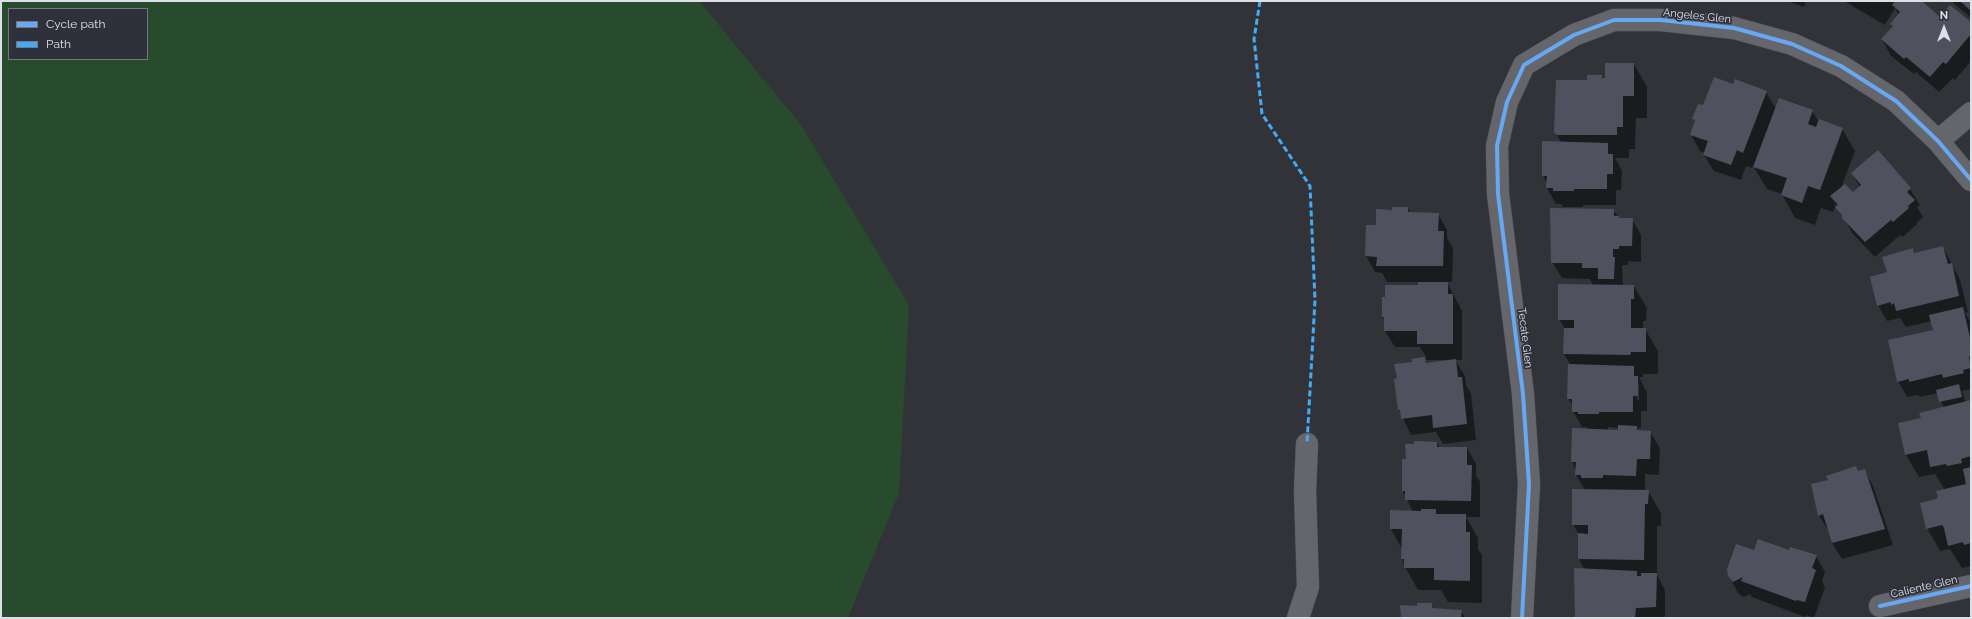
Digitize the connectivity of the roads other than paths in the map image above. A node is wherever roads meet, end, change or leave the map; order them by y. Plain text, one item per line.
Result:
1 (1524, 65) joint
2 (1971, 113) edge
3 (1938, 141) junction
4 (1971, 180) edge
5 (1307, 444) dead end
6 (1971, 586) edge
7 (1880, 606) dead end
8 (1298, 618) edge
9 (1522, 618) edge

1 - 3 street, Angeles Glen
1 - 9 street, Tecate Glen
2 - 3 street
3 - 4 street, Angeles Glen
5 - 8 street
6 - 7 street, Caliente Glen

